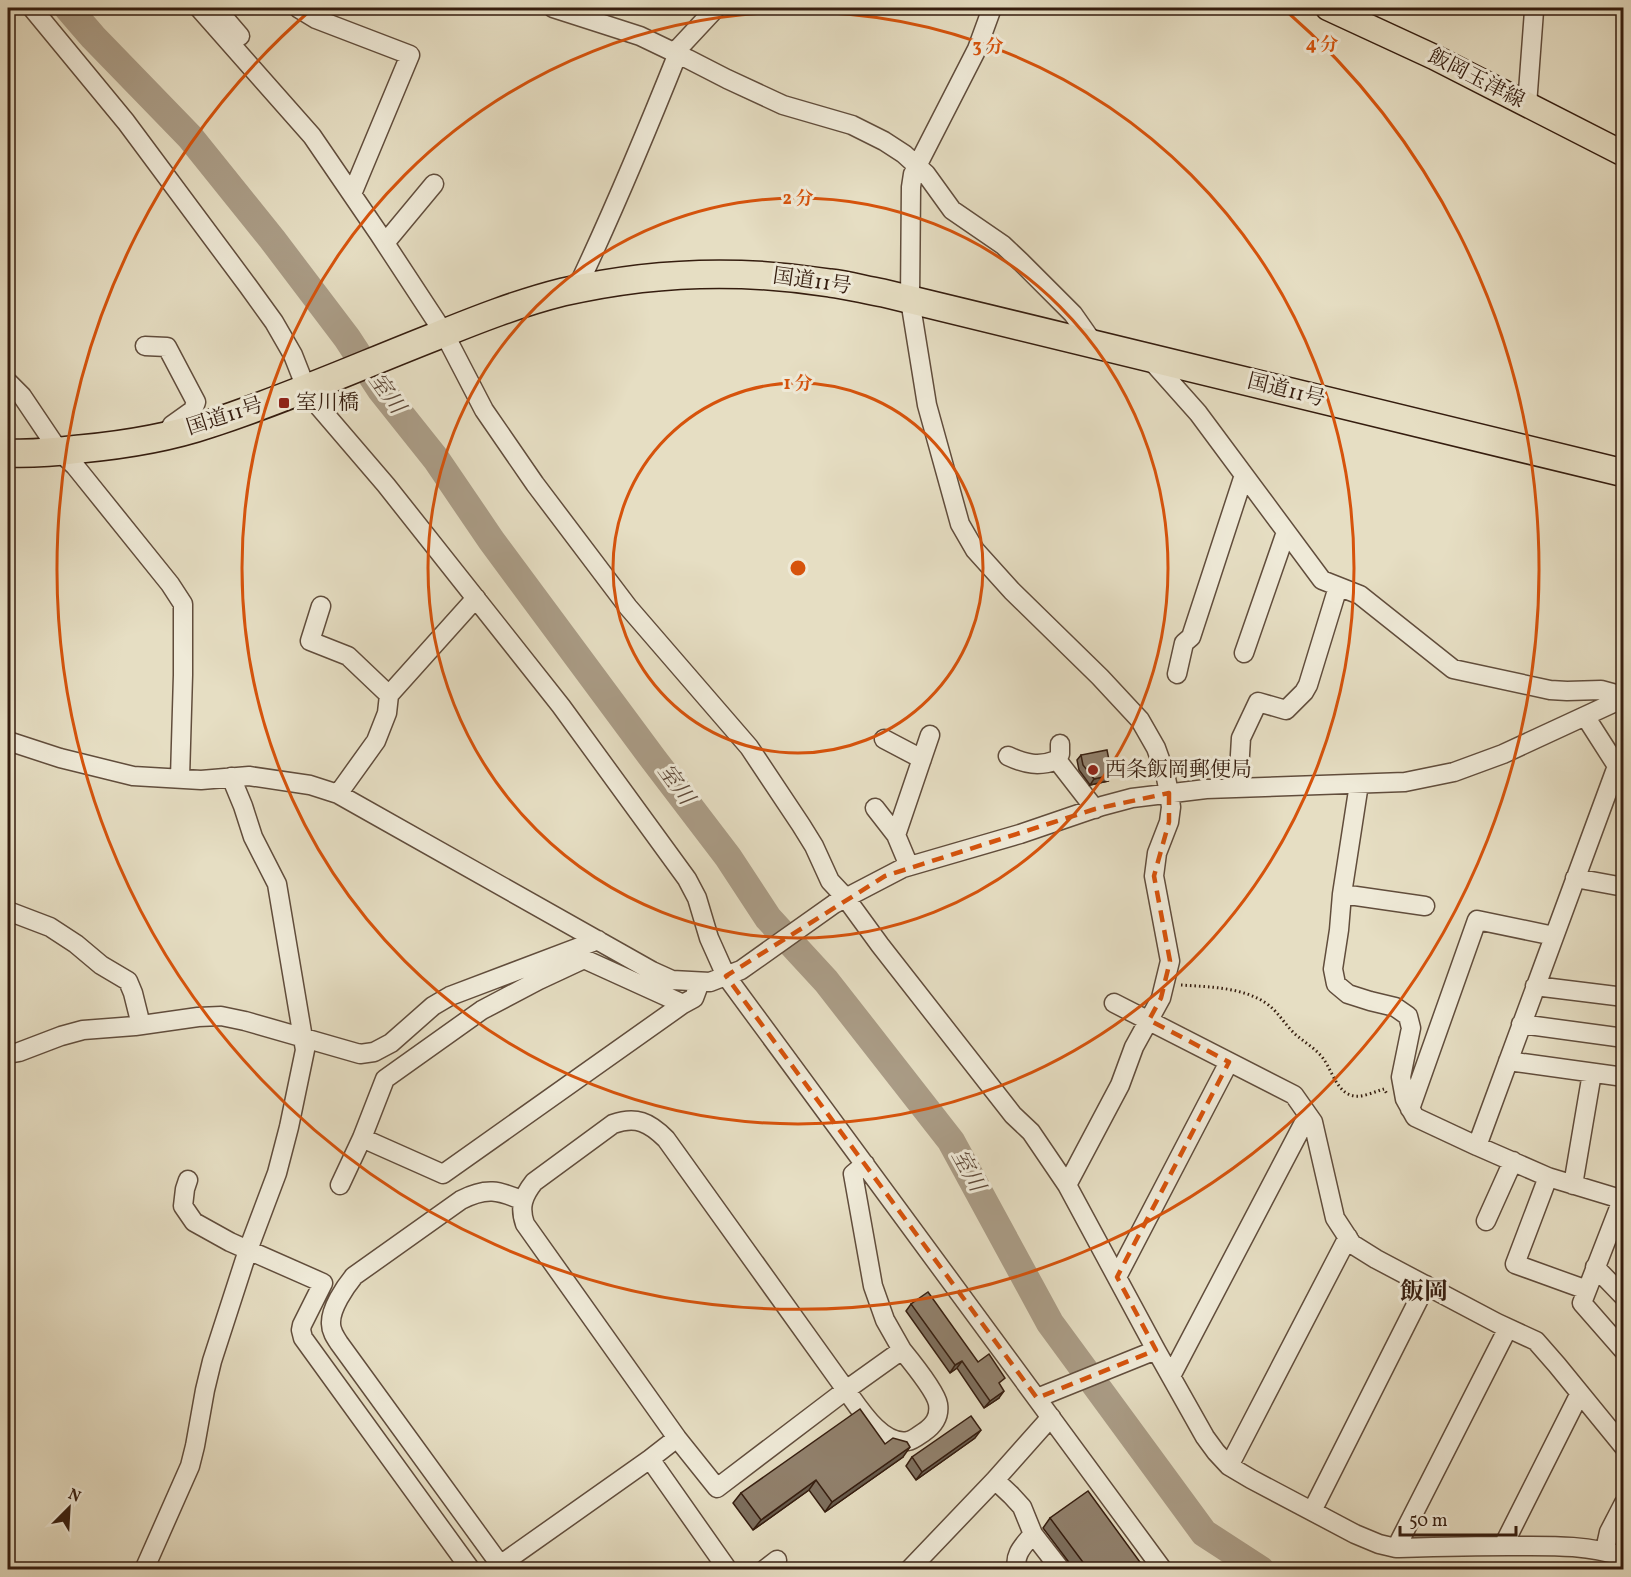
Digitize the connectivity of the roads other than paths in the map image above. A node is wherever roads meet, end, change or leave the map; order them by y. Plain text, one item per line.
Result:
1 (32, 8) edge
2 (199, 8) edge
3 (216, 8) edge
4 (298, 8) edge
5 (553, 8) edge
6 (716, 8) edge
7 (992, 8) edge
8 (1328, 8) edge
9 (1536, 8) edge
10 (676, 53) junction
11 (1527, 105) junction
12 (1623, 154) edge
13 (916, 165) junction
14 (434, 184) dead end
15 (354, 189) junction
16 (385, 243) junction
17 (576, 290) junction
18 (910, 300) junction
19 (441, 334) junction
20 (1094, 344) junction
21 (145, 346) dead end
22 (1149, 358) junction
23 (8, 382) edge
24 (311, 386) junction
25 (166, 435) junction
26 (59, 451) junction
27 (8, 453) edge
28 (1623, 473) edge
29 (1244, 475) junction
30 (1286, 532) junction
31 (1338, 587) junction
32 (476, 598) junction
33 (321, 606) dead end
34 (1244, 653) dead end
35 (1177, 674) dead end
36 (389, 695) junction
37 (1622, 698) edge
38 (1585, 716) junction
39 (930, 735) dead end
40 (884, 739) dead end
41 (8, 741) edge
42 (1008, 756) dead end
43 (922, 759) junction
44 (231, 777) junction
45 (180, 778) junction
46 (1359, 784) junction
47 (1238, 788) junction
48 (1169, 793) junction
49 (338, 794) junction
50 (875, 808) dead end
51 (1095, 808) junction
52 (896, 835) junction
53 (909, 866) junction
54 (1575, 878) junction
55 (1623, 887) edge
56 (1341, 894) junction
57 (839, 901) junction
58 (1425, 906) dead end
59 (8, 911) edge
60 (1554, 936) junction
61 (597, 940) junction
62 (734, 973) junction
63 (700, 982) junction
64 (1535, 986) junction
65 (1623, 997) edge
66 (683, 1004) junction
67 (1114, 1004) dead end
68 (1149, 1020) junction
69 (1521, 1024) junction
70 (141, 1025) junction
71 (302, 1038) junction
72 (1623, 1038) edge
73 (8, 1054) edge
74 (1508, 1061) junction
75 (1229, 1062) junction
76 (1592, 1073) junction
77 (1623, 1077) edge
78 (1410, 1109) junction
79 (1308, 1115) junction
80 (362, 1138) junction
81 (1476, 1146) junction
82 (1513, 1161) junction
83 (865, 1164) junction
84 (1548, 1177) junction
85 (188, 1180) dead end
86 (340, 1185) dead end
87 (1067, 1185) junction
88 (1573, 1185) junction
89 (1623, 1200) edge
90 (523, 1201) junction
91 (1486, 1221) dead end
92 (1348, 1237) junction
93 (248, 1250) junction
94 (1595, 1268) junction
95 (1117, 1277) junction
96 (1426, 1285) junction
97 (1587, 1290) junction
98 (1623, 1297) edge
99 (1508, 1328) junction
100 (902, 1350) junction
101 (1623, 1351) edge
102 (1148, 1353) junction
103 (1171, 1376) junction
104 (846, 1390) junction
105 (1580, 1393) junction
106 (1045, 1395) junction
107 (1051, 1417) junction
108 (677, 1438) junction
109 (1623, 1447) edge
110 (650, 1459) junction
111 (1229, 1466) junction
112 (995, 1480) junction
113 (1623, 1503) edge
114 (1312, 1511) junction
115 (1034, 1534) junction
116 (1503, 1546) junction
117 (1396, 1548) junction
118 (1605, 1550) junction
119 (1623, 1557) edge
120 (502, 1567) edge
121 (144, 1569) edge
122 (471, 1569) edge
123 (728, 1569) edge
124 (909, 1569) edge
125 (1018, 1569) edge
126 (1061, 1569) edge
127 (1163, 1569) edge

1 - 24 street
2 - 15 street
3 - 15 street
4 - 15 street
5 - 10 street
6 - 10 street
7 - 13 street
8 - 11 main road, 飯岡玉津線
9 - 11 street
10 - 13 street
10 - 17 street
11 - 12 main road, 飯岡玉津線
13 - 18 street
13 - 20 street
14 - 16 street
15 - 16 street
16 - 19 street
17 - 18 highway, 国道11号
17 - 19 highway, 国道11号
18 - 20 highway, 国道11号
18 - 48 street
19 - 24 highway, 国道11号
19 - 57 street
20 - 22 highway, 国道11号
21 - 25 street
22 - 28 highway, 国道11号
22 - 29 street
23 - 26 street
24 - 25 highway, 国道11号
24 - 32 street
25 - 26 highway, 国道11号
26 - 27 highway, 国道11号
26 - 45 street
29 - 30 street
29 - 35 street
30 - 31 street
30 - 34 street
31 - 37 street
31 - 47 street
32 - 36 street
32 - 62 street
33 - 36 street
36 - 49 street
37 - 38 street
38 - 46 street
38 - 54 street
39 - 43 street
40 - 43 street
41 - 45 street
42 - 51 street
43 - 52 street
44 - 45 street
44 - 49 street
44 - 71 street
46 - 47 street
46 - 56 street
47 - 48 street
48 - 51 street
48 - 68 street
49 - 61 street
50 - 52 street
51 - 53 street
52 - 53 street
53 - 57 street
54 - 55 street
54 - 60 street
56 - 58 street
56 - 78 street
57 - 62 street
57 - 87 street
59 - 70 street
60 - 64 street
60 - 78 street
61 - 63 street
61 - 71 street
62 - 63 street
62 - 83 street
63 - 66 street
64 - 65 street
64 - 69 street
66 - 80 street
66 - 80 street
67 - 68 street
68 - 75 street
68 - 87 street
69 - 72 street
69 - 74 street
70 - 71 street
70 - 73 street
71 - 93 street
74 - 76 street
74 - 81 street
75 - 79 street
75 - 95 street
76 - 77 street
76 - 88 street
78 - 81 street
79 - 92 street
79 - 103 street
80 - 86 street
81 - 82 street
82 - 84 street
82 - 91 street
83 - 100 street
83 - 106 street
84 - 88 street
84 - 97 street
85 - 93 street
87 - 95 street
88 - 89 street
89 - 94 street
90 - 104 street
90 - 108 street
90 - 120 street
92 - 96 street
92 - 111 street
93 - 121 street
93 - 122 street
94 - 97 street
94 - 98 street
95 - 102 street
96 - 99 street
96 - 114 street
97 - 101 street
99 - 105 street
99 - 117 street
100 - 104 street
100 - 104 street
102 - 103 street
102 - 106 street
103 - 111 street
104 - 108 street
105 - 109 street
105 - 116 street
106 - 107 street
107 - 112 street
107 - 127 street
108 - 110 street
110 - 120 street
110 - 123 street
111 - 114 street
112 - 115 street
112 - 124 street
113 - 118 street
114 - 117 street
115 - 125 street
115 - 126 street
116 - 117 street
116 - 118 street
118 - 119 street

